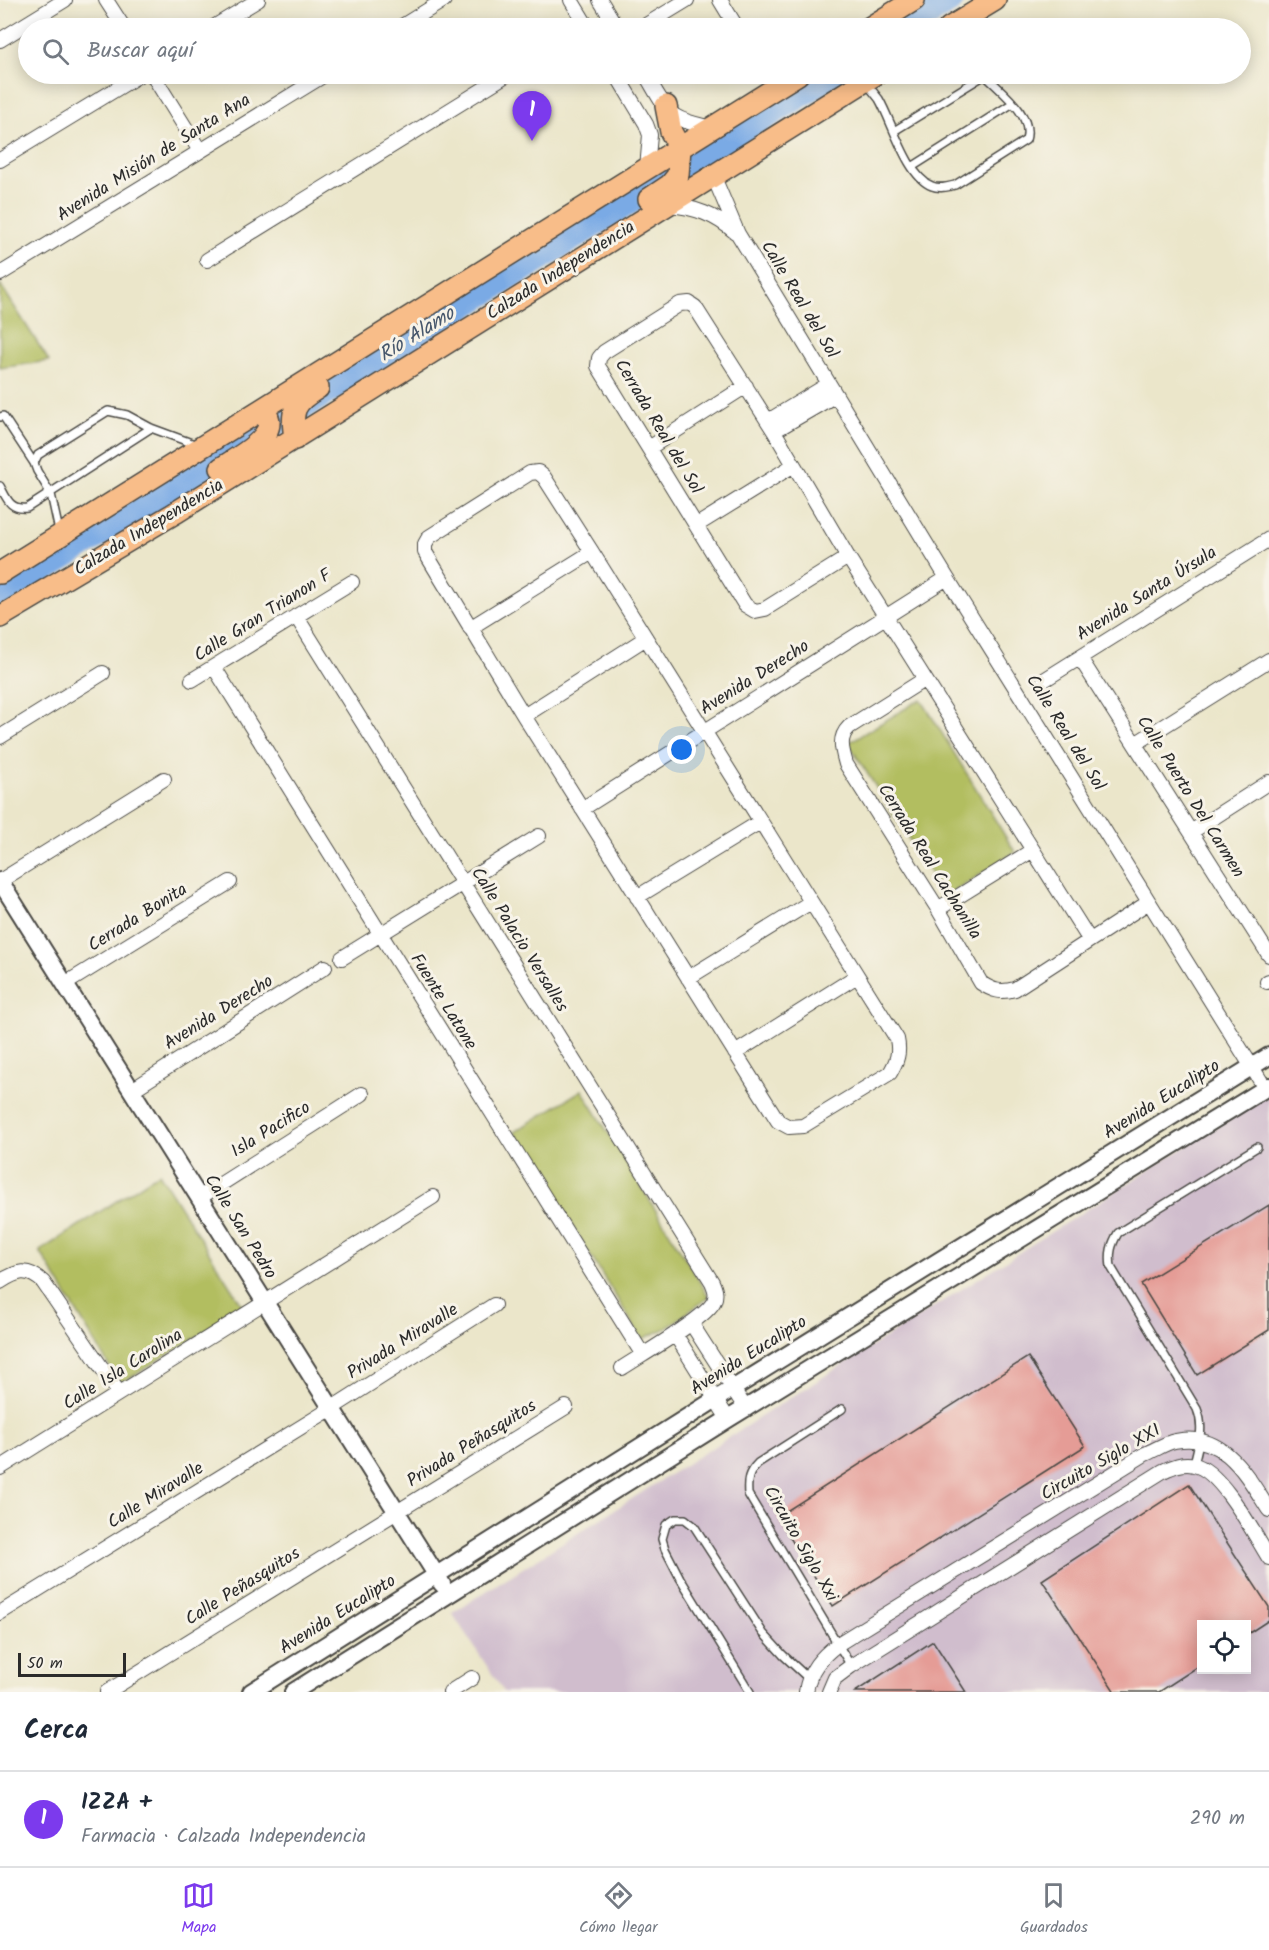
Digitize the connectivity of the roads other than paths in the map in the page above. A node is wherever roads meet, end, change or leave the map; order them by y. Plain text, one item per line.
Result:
1 (65, 0) edge
2 (106, 0) edge
3 (258, 0) edge
4 (444, 0) edge
5 (571, 0) edge
6 (600, 0) edge
7 (687, 0) edge
8 (720, 0) edge
9 (914, 0) edge
10 (995, 0) edge
11 (36, 18) edge
12 (118, 18) edge
13 (229, 18) edge
14 (415, 18) edge
15 (582, 18) edge
16 (611, 18) edge
17 (657, 18) edge
18 (731, 18) edge
19 (885, 18) edge
20 (965, 18) edge
21 (18, 29) edge
22 (0, 40) edge
23 (125, 84) edge
24 (158, 84) edge
25 (310, 84) edge
26 (492, 84) edge
27 (622, 84) edge
28 (652, 84) edge
29 (782, 84) edge
30 (859, 84) edge
31 (873, 84) edge
32 (969, 84) edge
33 (995, 84) edge
34 (1013, 103) junction
35 (666, 106) junction
36 (712, 128) junction
37 (894, 131) junction
38 (680, 148) junction
39 (200, 151) junction
40 (0, 160) edge
41 (912, 167) junction
42 (646, 168) junction
43 (713, 175) junction
44 (666, 204) junction
45 (738, 234) junction
46 (207, 260) dead end
47 (0, 274) edge
48 (525, 293) junction
49 (383, 334) junction
50 (746, 386) junction
51 (832, 390) junction
52 (264, 408) junction
53 (0, 417) edge
54 (771, 426) junction
55 (151, 428) junction
56 (295, 439) junction
57 (202, 447) junction
58 (649, 448) junction
59 (34, 463) junction
60 (794, 465) junction
61 (0, 486) edge
62 (51, 494) junction
63 (175, 513) junction
64 (697, 525) junction
65 (60, 536) junction
66 (1269, 539) edge
67 (592, 552) junction
68 (848, 557) junction
69 (0, 573) edge
70 (947, 578) junction
71 (352, 582) dead end
72 (296, 616) junction
73 (0, 617) edge
74 (886, 617) junction
75 (470, 628) junction
76 (646, 638) junction
77 (1080, 658) junction
78 (1269, 660) edge
79 (214, 667) junction
80 (103, 673) dead end
81 (925, 679) junction
82 (192, 680) dead end
83 (1044, 680) dead end
84 (524, 716) junction
85 (704, 732) junction
86 (0, 736) edge
87 (1135, 744) junction
88 (164, 779) dead end
89 (1269, 783) edge
90 (582, 808) junction
91 (760, 822) junction
92 (1191, 832) junction
93 (539, 836) dead end
94 (1033, 850) junction
95 (0, 881) edge
96 (230, 882) dead end
97 (462, 884) junction
98 (637, 897) junction
99 (811, 902) junction
100 (1149, 902) junction
101 (938, 909) junction
102 (380, 934) junction
103 (1089, 939) junction
104 (1269, 956) edge
105 (342, 958) dead end
106 (325, 967) dead end
107 (857, 976) junction
108 (688, 978) junction
109 (65, 984) junction
110 (735, 1053) junction
111 (1269, 1056) edge
112 (1252, 1067) junction
113 (1267, 1087) edge
114 (132, 1090) junction
115 (362, 1094) dead end
116 (1257, 1147) dead end
117 (433, 1197) dead end
118 (199, 1198) junction
119 (0, 1282) edge
120 (264, 1303) junction
121 (494, 1305) dead end
122 (691, 1323) junction
123 (675, 1334) junction
124 (643, 1355) junction
125 (622, 1368) dead end
126 (733, 1389) junction
127 (119, 1393) junction
128 (716, 1399) junction
129 (567, 1407) dead end
130 (332, 1408) junction
131 (746, 1409) junction
132 (842, 1409) dead end
133 (728, 1419) junction
134 (1199, 1440) junction
135 (1194, 1464) junction
136 (0, 1468) edge
137 (1269, 1510) edge
138 (397, 1512) junction
139 (999, 1544) junction
140 (1269, 1558) edge
141 (1012, 1566) junction
142 (437, 1576) junction
143 (447, 1593) junction
144 (0, 1613) edge
145 (838, 1644) junction
146 (851, 1666) junction
147 (472, 1678) dead end
148 (808, 1686) edge
149 (107, 1692) edge
150 (251, 1692) edge
151 (293, 1692) edge
152 (450, 1692) edge
153 (750, 1692) edge
154 (829, 1692) edge

1 - 11 street
2 - 12 street
3 - 13 street
4 - 14 street
5 - 15 street
6 - 16 street
7 - 17 street
8 - 18 street
9 - 19 main road
10 - 20 main road
21 - 22 street
23 - 40 street
24 - 39 street
25 - 39 street, Avenida Misión de Santa Ana
26 - 46 street
27 - 42 street
28 - 35 street
29 - 36 main road
30 - 43 main road, Calzada Independencia
31 - 37 lane
32 - 37 lane
33 - 34 lane
34 - 41 lane
34 - 41 lane
35 - 36 street
35 - 38 main road
36 - 38 main road
37 - 41 lane
38 - 42 main road
38 - 48 main road
39 - 47 street, Avenida Misión de Santa Ana
42 - 49 main road
43 - 44 main road, Calzada Independencia
43 - 45 street, Calle Real del Sol
44 - 45 street, Calle Real del Sol
44 - 48 main road, Calzada Independencia
45 - 51 street, Calle Real del Sol
48 - 56 main road, Calzada Independencia
49 - 52 main road
49 - 56 main road
50 - 54 street, Cerrada Real del Sol
50 - 58 street
50 - 58 street, Cerrada Real del Sol
51 - 54 street, Calle Real del Sol
51 - 70 street, Calle Real del Sol
52 - 57 main road
52 - 63 main road
53 - 59 lane
54 - 60 street, Cerrada Real del Sol
55 - 57 lane
55 - 59 lane
55 - 62 lane
56 - 63 main road, Calzada Independencia
57 - 65 main road
58 - 64 street, Cerrada Real del Sol
59 - 62 lane
60 - 64 street
60 - 68 street, Cerrada Real del Sol
61 - 62 lane
62 - 65 lane
63 - 73 main road, Calzada Independencia
64 - 68 street, Cerrada Real del Sol
65 - 69 main road
66 - 77 street, Avenida Santa Úrsula
67 - 75 street
67 - 75 street
67 - 76 street
68 - 74 street, Cerrada Real del Sol
70 - 74 street, Avenida Derecho
70 - 100 street, Calle Real del Sol
71 - 72 street, Calle Gran Trianon F
72 - 79 street, Calle Gran Trianon F
72 - 97 street, Calle Palacio Versalles
74 - 81 street
74 - 85 street, Avenida Derecho
75 - 84 street
76 - 84 street
76 - 85 street
77 - 83 street, Avenida Santa Úrsula
77 - 87 street, Calle Puerto Del Carmen
78 - 87 street
79 - 82 street, Calle Gran Trianon F
79 - 102 street, Fuente Latone
80 - 86 street
81 - 94 street
81 - 101 street, Cerrada Real Cachanilla
84 - 90 street
85 - 90 street, Avenida Derecho
85 - 91 street
87 - 92 street, Calle Puerto Del Carmen
88 - 95 street
89 - 92 street
90 - 98 street
91 - 98 street
91 - 99 street
92 - 104 street, Calle Puerto Del Carmen
93 - 97 street
94 - 101 street
94 - 103 street
95 - 109 street, Calle San Pedro
96 - 109 street, Cerrada Bonita
97 - 102 street
97 - 122 street, Calle Palacio Versalles
98 - 108 street
99 - 107 street
99 - 108 street
100 - 103 street, Cerrada Real Cachanilla
100 - 112 street, Calle Real del Sol
101 - 103 street, Cerrada Real Cachanilla
102 - 105 street
102 - 124 street, Fuente Latone
106 - 114 street, Avenida Derecho
107 - 110 street
107 - 110 street
108 - 110 street
109 - 114 street, Calle San Pedro
111 - 112 street, Avenida Eucalipto
112 - 113 street, Calle Real del Sol
112 - 126 street, Avenida Eucalipto
113 - 131 street
114 - 118 street, Calle San Pedro
115 - 118 street, Isla Pacifico
116 - 134 lane
117 - 120 street, Calle Isla Carolina
118 - 120 street, Calle San Pedro
119 - 127 street
120 - 127 street, Calle Isla Carolina
120 - 130 street, Calle San Pedro
121 - 130 street, Privada Miravalle
122 - 123 street
122 - 126 street
123 - 124 street
123 - 128 street
124 - 125 street
126 - 128 street, Avenida Eucalipto
126 - 131 street
127 - 136 street, Calle Isla Carolina
128 - 133 street
128 - 142 street, Avenida Eucalipto
129 - 138 street, Privada Peñasquitos
130 - 138 street, Calle San Pedro
130 - 144 street, Calle Miravalle
131 - 133 street
132 - 145 lane, Circuito Siglo Xxi
133 - 143 street
134 - 135 lane
134 - 137 street
134 - 139 street, Circuito Siglo XXI
135 - 140 street
135 - 141 street, Circuito Siglo XXI
138 - 142 street, Calle San Pedro
138 - 149 street, Calle Peñasquitos
139 - 141 street
139 - 145 street, Circuito Siglo XXI
141 - 146 street, Circuito Siglo XXI
142 - 143 street, Calle San Pedro
142 - 150 street, Avenida Eucalipto
143 - 151 street
145 - 146 lane, Circuito Siglo Xxi
145 - 148 street, Circuito Siglo XXI
146 - 154 street, Circuito Siglo XXI
147 - 152 street
148 - 153 lane

